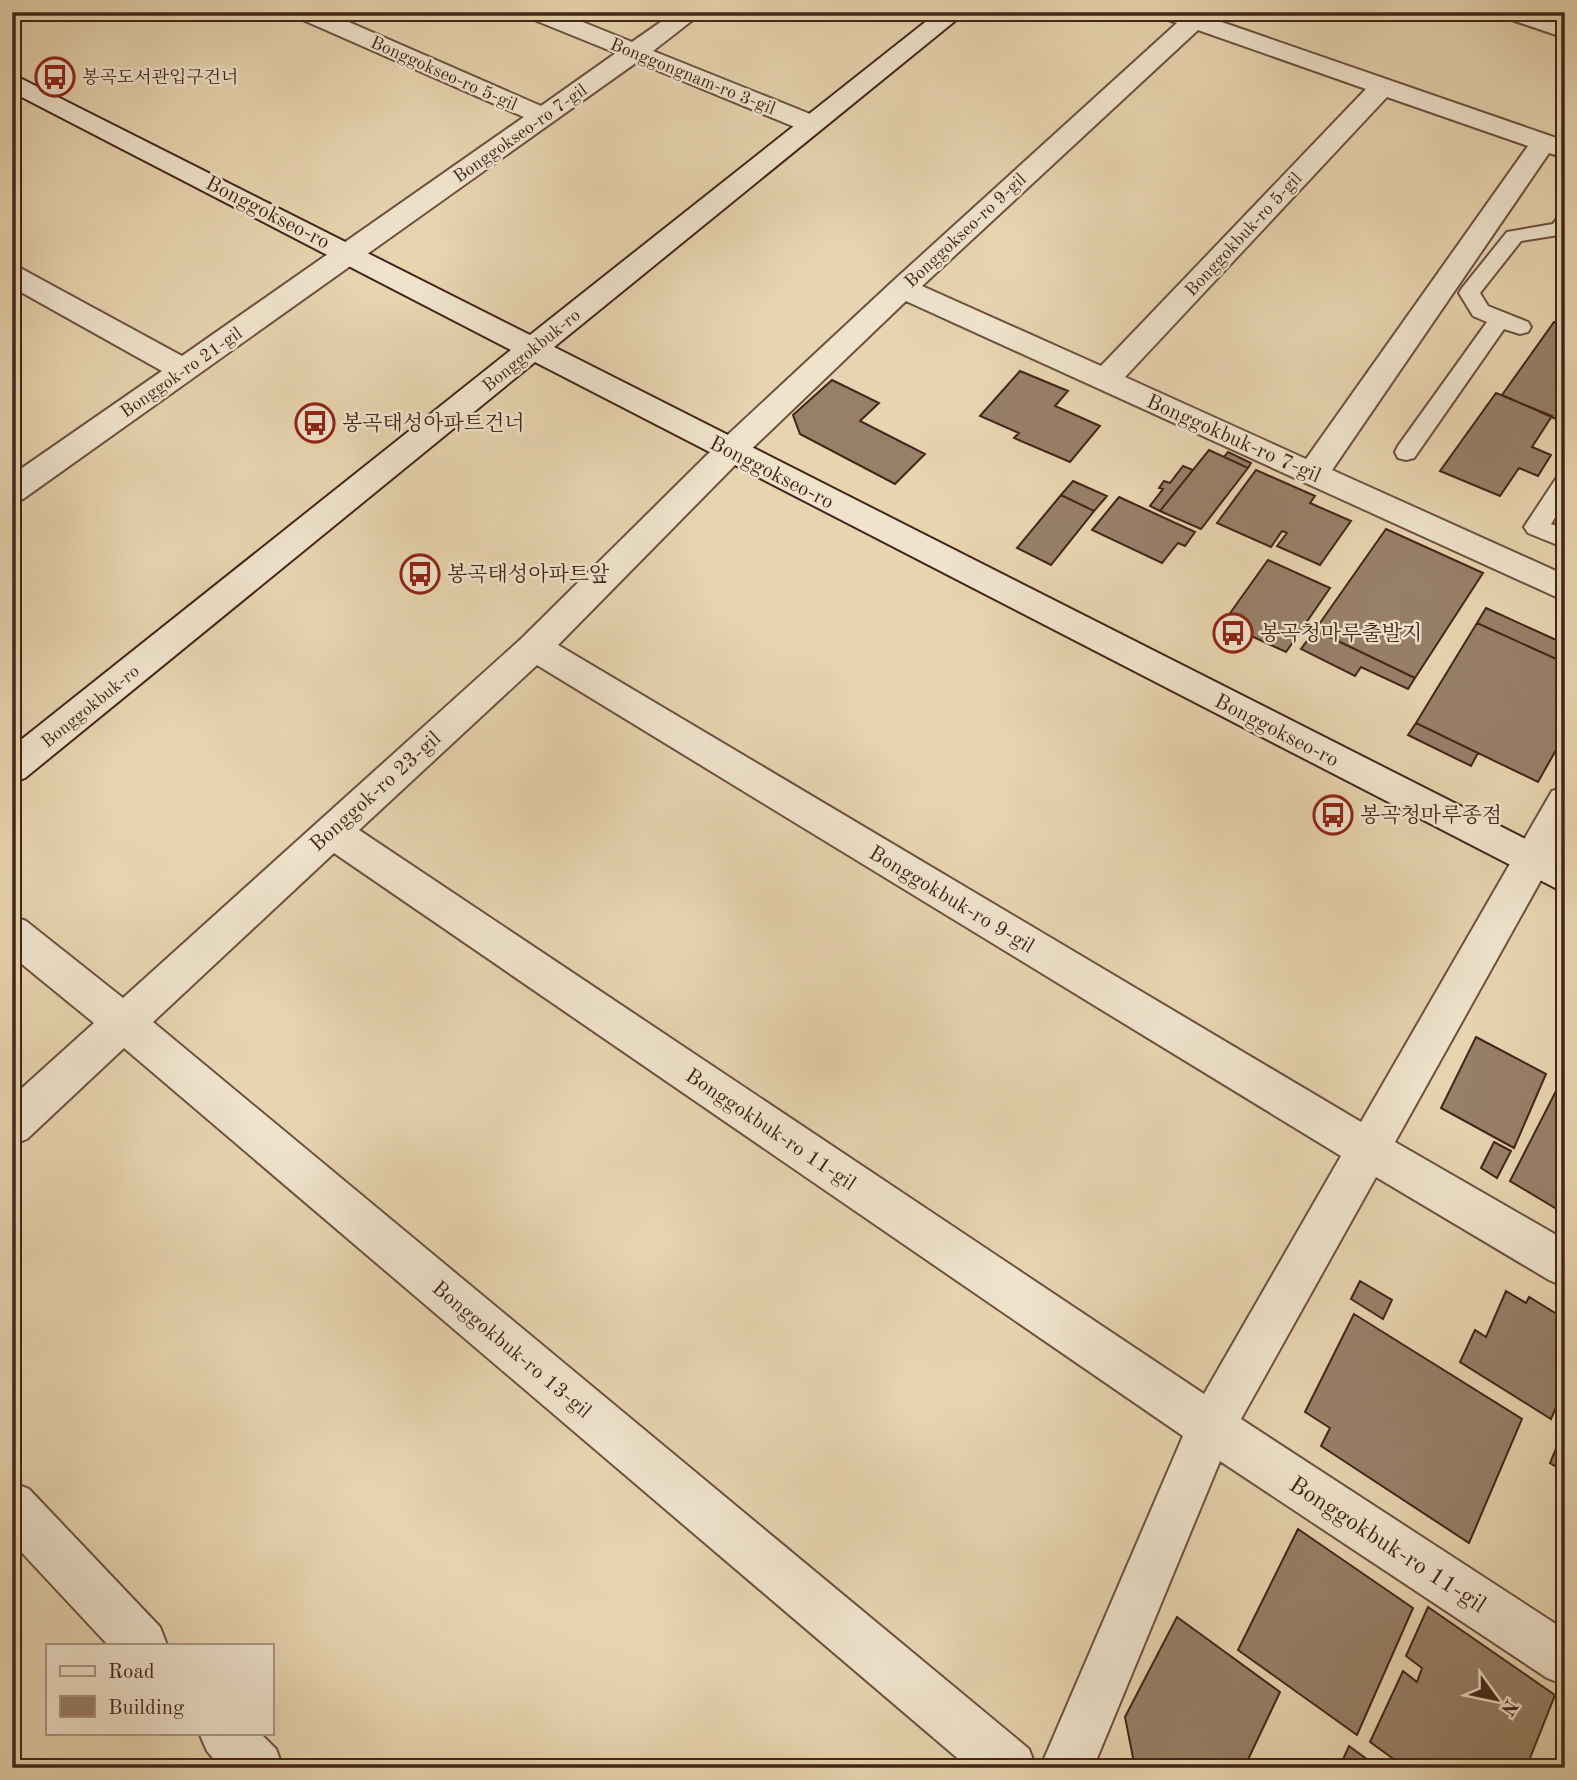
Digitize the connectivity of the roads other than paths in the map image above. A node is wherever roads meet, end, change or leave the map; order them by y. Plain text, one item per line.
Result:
1 (305, 12) edge
2 (536, 12) edge
3 (691, 12) edge
4 (954, 12) edge
5 (1512, 12) edge
6 (1189, 15) edge
7 (1565, 31) edge
8 (634, 53) junction
9 (12, 82) edge
10 (1382, 87) junction
11 (543, 116) junction
12 (811, 124) junction
13 (1554, 146) edge
14 (1565, 221) edge
15 (350, 253) junction
16 (12, 275) edge
17 (902, 288) junction
18 (534, 347) junction
19 (184, 370) junction
20 (1104, 381) junction
21 (730, 451) junction
22 (1406, 452) dead end
23 (1313, 473) junction
24 (1565, 482) edge
25 (12, 491) edge
26 (1565, 539) edge
27 (1565, 589) edge
28 (534, 647) junction
29 (12, 768) edge
30 (1565, 802) edge
31 (331, 831) junction
32 (1549, 869) edge
33 (12, 933) edge
34 (123, 1022) junction
35 (12, 1125) edge
36 (1369, 1150) junction
37 (1565, 1265) edge
38 (1211, 1427) junction
39 (12, 1506) edge
40 (141, 1644) edge
41 (1565, 1660) edge
42 (226, 1734) edge
43 (257, 1768) edge
44 (1010, 1768) edge
45 (1066, 1768) edge

1 - 11 street, Bonggokseo-ro 5-gil
2 - 8 street, Bonggongnam-ro 3-gil
3 - 8 street, Bonggokseo-ro 7-gil
4 - 12 street, Bonggokbuk-ro
5 - 7 street
6 - 10 street
6 - 17 street, Bonggokseo-ro 9-gil
8 - 11 street, Bonggokseo-ro 7-gil
8 - 12 street, Bonggongnam-ro 3-gil
9 - 15 street, Bonggokseo-ro
10 - 13 street
10 - 20 street, Bonggokbuk-ro 5-gil
11 - 15 street, Bonggokseo-ro 7-gil
12 - 18 street, Bonggokbuk-ro
13 - 23 street
14 - 22 lane
15 - 18 street, Bonggokseo-ro
15 - 19 street, Bonggok-ro 21-gil
16 - 19 street
17 - 20 street, Bonggokbuk-ro 7-gil
17 - 21 street, Bonggokseo-ro 9-gil
18 - 21 street, Bonggokseo-ro
18 - 29 street, Bonggokbuk-ro
19 - 25 street, Bonggok-ro 21-gil
20 - 23 street, Bonggokbuk-ro 7-gil
21 - 28 street, Bonggok-ro 23-gil
21 - 32 street, Bonggokseo-ro
23 - 27 street, Bonggokbuk-ro 7-gil
24 - 26 lane
28 - 31 street, Bonggok-ro 23-gil
28 - 36 street, Bonggokbuk-ro 9-gil
30 - 32 street
31 - 34 street, Bonggok-ro 23-gil
31 - 38 street, Bonggokbuk-ro 11-gil
32 - 36 street
33 - 34 street, Bonggokbuk-ro 13-gil
34 - 35 street, Bonggok-ro 23-gil
34 - 44 street, Bonggokbuk-ro 13-gil
36 - 37 street, Bonggokbuk-ro 9-gil
36 - 38 street
38 - 41 street, Bonggokbuk-ro 11-gil
38 - 45 street
39 - 40 street
42 - 43 street

